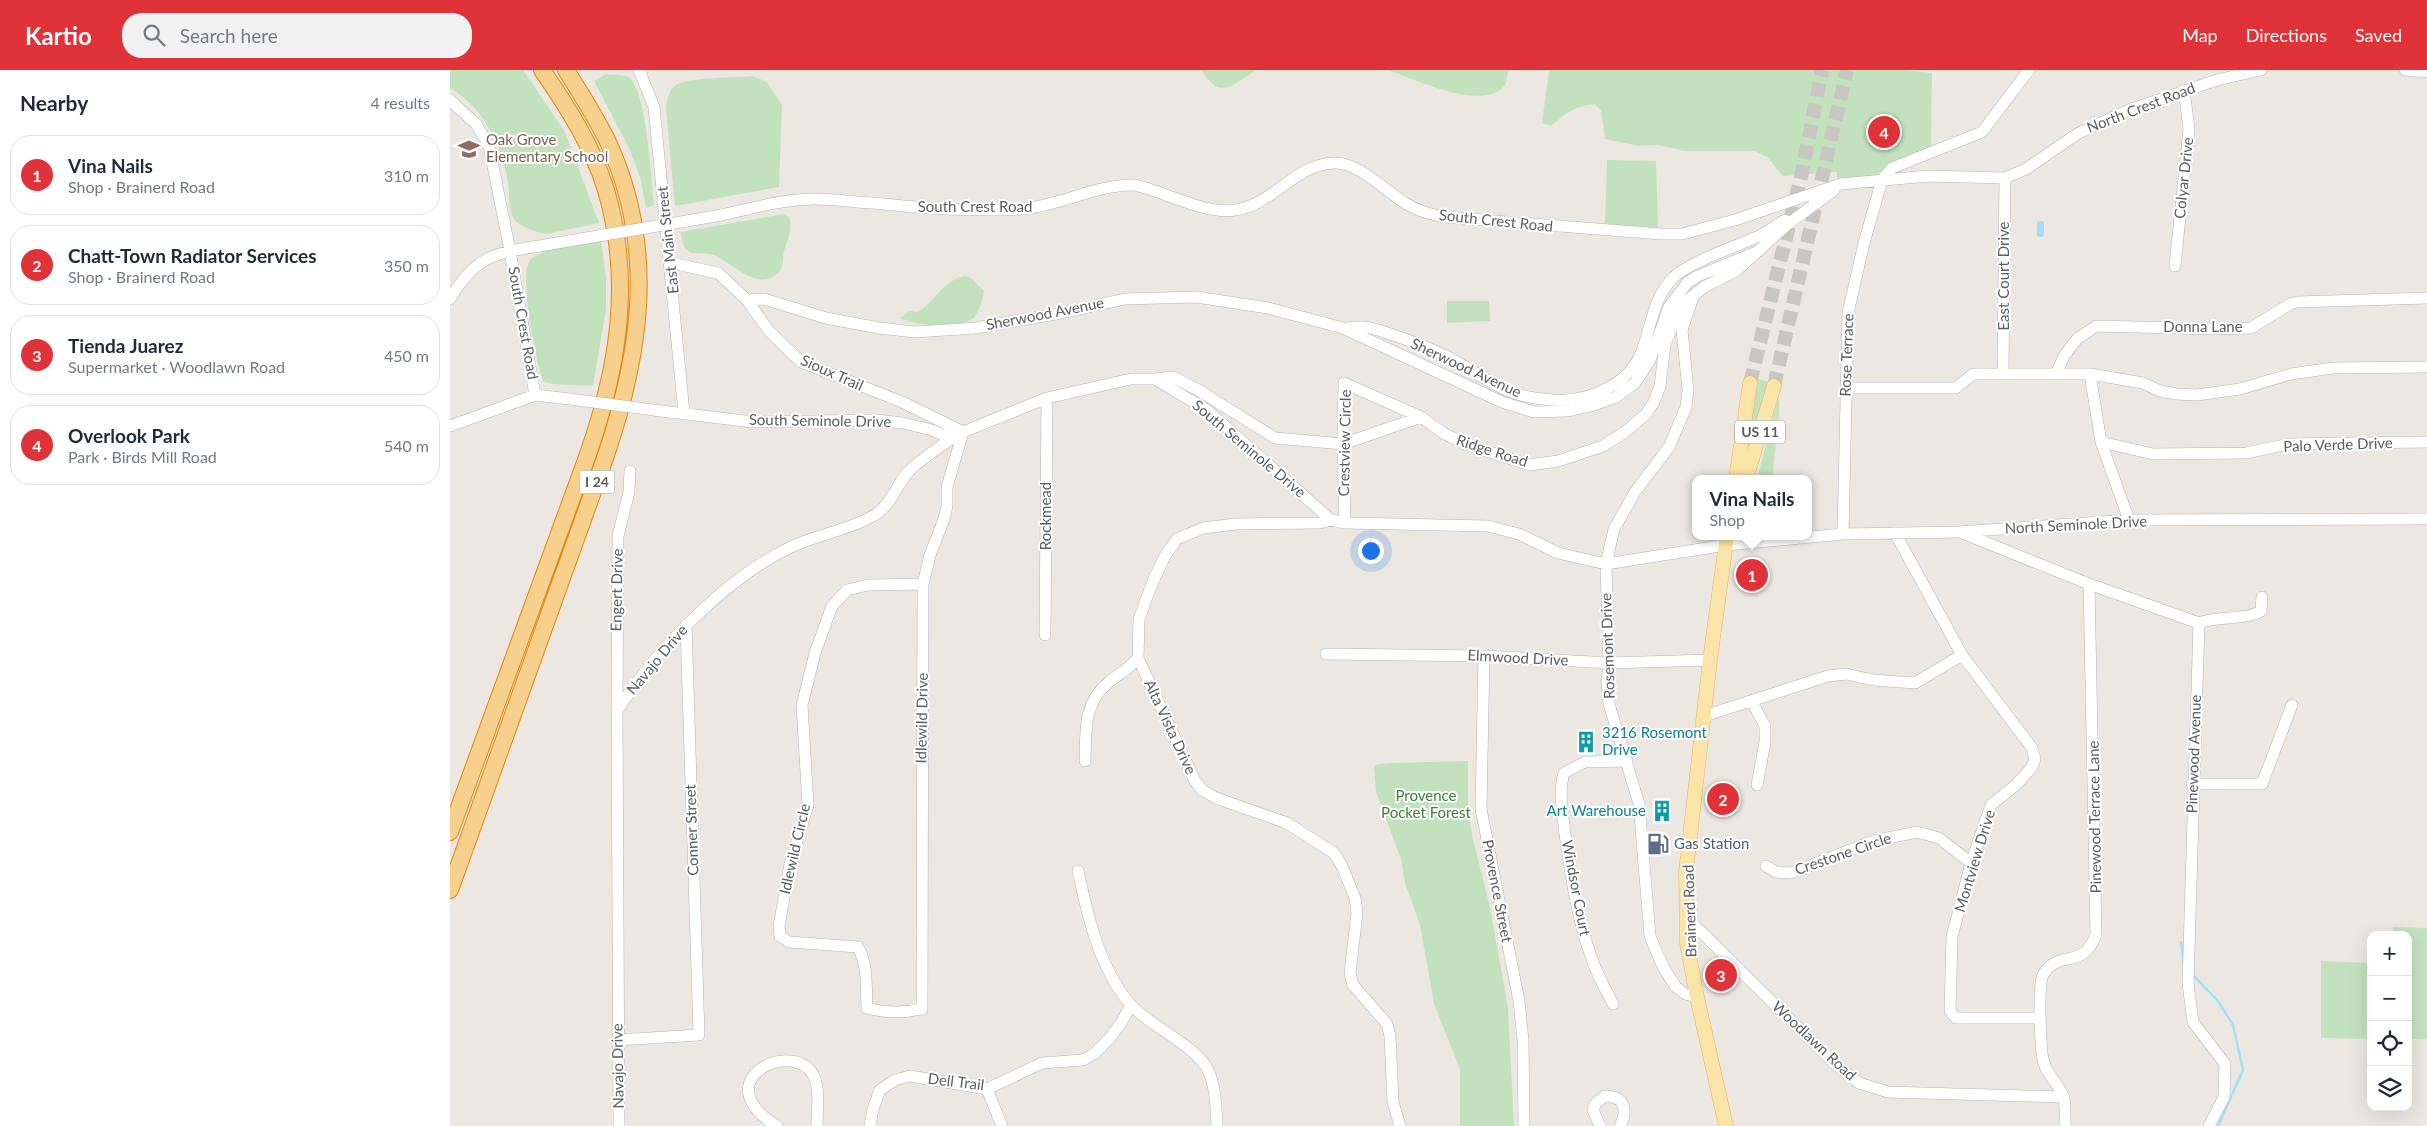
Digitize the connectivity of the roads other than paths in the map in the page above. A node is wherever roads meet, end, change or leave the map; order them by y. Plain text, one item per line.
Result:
1 (542, 70) edge
2 (566, 70) edge
3 (639, 70) edge
4 (2029, 70) edge
5 (2261, 70) edge
6 (2405, 70) edge
7 (2427, 72) edge
8 (2184, 90) junction
9 (450, 100) edge
10 (2004, 178) junction
11 (1882, 180) junction
12 (1841, 184) junction
13 (1805, 212) junction
14 (510, 251) junction
15 (1759, 251) junction
16 (671, 263) junction
17 (2175, 266) dead end
18 (1695, 294) junction
19 (2427, 298) edge
20 (450, 299) edge
21 (747, 300) junction
22 (1344, 328) junction
23 (2427, 367) edge
24 (2003, 373) junction
25 (2056, 374) junction
26 (2090, 374) junction
27 (1155, 379) junction
28 (1750, 383) tunnel mouth
29 (1774, 386) tunnel mouth
30 (1846, 388) junction
31 (535, 395) junction
32 (1047, 398) junction
33 (684, 413) junction
34 (1421, 417) junction
35 (450, 426) edge
36 (962, 432) junction
37 (2101, 442) junction
38 (2427, 442) edge
39 (1343, 444) junction
40 (630, 471) dead end
41 (1737, 475) edge
42 (1747, 475) edge
43 (1331, 520) junction
44 (2129, 520) junction
45 (2427, 520) edge
46 (1344, 524) junction
47 (1958, 532) junction
48 (1895, 533) junction
49 (1843, 534) junction
50 (1812, 535) edge
51 (1722, 540) edge
52 (1727, 540) edge
53 (1606, 564) junction
54 (924, 584) junction
55 (2089, 584) junction
56 (2262, 597) dead end
57 (2199, 623) junction
58 (686, 625) junction
59 (1045, 634) dead end
60 (1326, 654) dead end
61 (1962, 655) junction
62 (1484, 656) junction
63 (1138, 658) junction
64 (1710, 660) junction
65 (1608, 663) junction
66 (1752, 702) junction
67 (2292, 705) dead end
68 (617, 711) junction
69 (1704, 716) junction
70 (1085, 761) dead end
71 (1627, 762) junction
72 (2192, 784) junction
73 (1757, 785) dead end
74 (450, 832) edge
75 (1971, 863) junction
76 (1766, 866) dead end
77 (1078, 871) dead end
78 (450, 890) edge
79 (1686, 918) junction
80 (1697, 997) junction
81 (1613, 1004) dead end
82 (1131, 1005) junction
83 (922, 1009) joint
84 (2040, 1018) junction
85 (617, 1040) junction
86 (987, 1089) junction
87 (2064, 1097) junction
88 (619, 1126) edge
89 (776, 1126) edge
90 (817, 1126) edge
91 (870, 1126) edge
92 (1002, 1126) edge
93 (1217, 1126) edge
94 (1400, 1126) edge
95 (1524, 1126) edge
96 (1600, 1126) edge
97 (1620, 1126) edge
98 (1726, 1126) edge
99 (2065, 1126) edge
100 (2209, 1126) edge

1 - 74 highway, I 24
2 - 78 highway, I 24
3 - 16 street, East Main Street
4 - 11 street
5 - 8 street, North Crest Road
6 - 7 street
8 - 10 street, North Crest Road
8 - 17 street, Colyar Drive
9 - 14 street, South Crest Road
10 - 11 street, North Crest Road
10 - 24 street, East Court Drive
11 - 12 street, South Crest Road
11 - 30 street, Rose Terrace
12 - 13 street, Ridge Road
12 - 14 street, South Crest Road, bridge
13 - 15 street, Ridge Road
13 - 22 street, Sherwood Avenue
14 - 20 street
14 - 31 street, South Crest Road
15 - 18 street, Ridge Road
15 - 22 street, Sherwood Avenue
16 - 21 street, Sioux Trail
16 - 33 street, East Main Street
18 - 34 street, Ridge Road
18 - 53 street, Rosemont Drive
19 - 25 street, Donna Lane
21 - 22 street, Sherwood Avenue
21 - 36 street, Sioux Trail
23 - 26 street
24 - 25 street
24 - 30 street
25 - 26 street
26 - 37 street
27 - 32 street, South Seminole Drive
27 - 39 street
27 - 43 street, South Seminole Drive
28 - 41 main road, US 11
29 - 42 main road, US 11
30 - 49 street, Rose Terrace
31 - 33 street, South Seminole Drive, bridge
31 - 35 street, South Seminole Drive
32 - 36 street, South Seminole Drive
32 - 59 street, Rockmead
33 - 36 street, South Seminole Drive
34 - 39 street
34 - 39 street, Crestview Circle
36 - 54 street, Idlewild Drive
36 - 58 street, Navajo Drive
37 - 38 street, Palo Verde Drive
37 - 44 street
39 - 46 street, Crestview Circle
40 - 68 street, Engert Drive
43 - 46 street, South Seminole Drive
43 - 63 street, Alta Vista Drive
44 - 45 street, North Seminole Drive
44 - 47 street, North Seminole Drive
46 - 53 street, South Seminole Drive
47 - 48 street, North Seminole Drive
47 - 55 street
48 - 49 street, North Seminole Drive
48 - 61 street, Montview Drive
49 - 50 street, North Seminole Drive
51 - 53 street, South Seminole Drive
52 - 64 main road, Brainerd Road
53 - 65 street, Rosemont Drive
54 - 83 street, Idlewild Drive
54 - 83 street, Idlewild Circle
55 - 57 street
55 - 84 street, Pinewood Terrace Lane
56 - 57 street
57 - 72 street, Pinewood Avenue
58 - 68 street, Navajo Drive
58 - 85 street, Conner Street
60 - 62 street, Elmwood Drive
61 - 66 street
61 - 75 street, Montview Drive
62 - 65 street, Elmwood Drive
62 - 95 street, Provence Street
63 - 70 street
63 - 94 street, Alta Vista Drive
64 - 65 street, Elmwood Drive
64 - 69 main road, Brainerd Road
65 - 71 street, Rosemont Drive
66 - 69 street
66 - 73 street
67 - 72 street
68 - 85 street, Navajo Drive
69 - 79 main road, Brainerd Road
71 - 80 street, Rosemont Drive
71 - 81 street, Windsor Court
72 - 100 street, Pinewood Avenue
75 - 76 street, Crestone Circle
75 - 84 street, Montview Drive
77 - 82 street
79 - 80 main road, Brainerd Road
79 - 87 street, Woodlawn Road
80 - 98 main road, Brainerd Road
82 - 86 street, Dell Trail
82 - 93 street
84 - 87 street
85 - 88 street, Navajo Drive
86 - 91 street, Dell Trail
86 - 92 street
87 - 99 street
89 - 90 street
96 - 97 street

